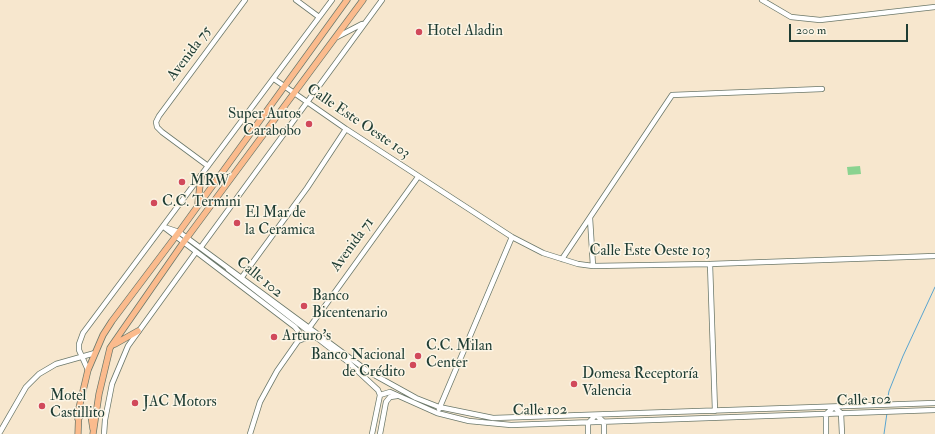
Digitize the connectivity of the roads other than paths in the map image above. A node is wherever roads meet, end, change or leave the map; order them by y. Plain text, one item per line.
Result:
1 (245, 0) edge
2 (296, 0) edge
3 (332, 0) edge
4 (347, 0) edge
5 (363, 0) edge
6 (382, 0) edge
7 (762, 0) edge
8 (935, 7) edge
9 (319, 17) junction
10 (364, 24) junction
11 (335, 38) junction
12 (274, 79) junction
13 (285, 86) junction
14 (822, 89) dead end
15 (294, 93) junction
16 (307, 102) junction
17 (346, 129) junction
18 (208, 166) junction
19 (201, 176) junction
20 (418, 177) junction
21 (198, 204) junction
22 (590, 218) junction
23 (164, 227) junction
24 (179, 232) junction
25 (174, 236) junction
26 (512, 237) junction
27 (188, 238) junction
28 (183, 243) junction
29 (201, 247) junction
30 (196, 252) junction
31 (934, 256) edge
32 (562, 259) junction
33 (710, 264) junction
34 (224, 265) junction
35 (593, 266) junction
36 (242, 277) junction
37 (309, 328) junction
38 (138, 331) junction
39 (316, 338) junction
40 (298, 341) junction
41 (110, 348) junction
42 (95, 353) junction
43 (81, 356) junction
44 (88, 370) junction
45 (380, 395) junction
46 (398, 396) junction
47 (935, 403) edge
48 (439, 407) junction
49 (834, 407) junction
50 (935, 410) edge
51 (715, 411) junction
52 (437, 413) junction
53 (842, 413) junction
54 (826, 414) junction
55 (596, 415) junction
56 (78, 419) junction
57 (588, 422) junction
58 (604, 422) junction
59 (0, 432) edge
60 (78, 434) edge
61 (94, 434) edge
62 (104, 434) edge
63 (250, 434) edge
64 (372, 434) edge
65 (380, 434) edge
66 (588, 434) edge
67 (604, 434) edge
68 (826, 434) edge
69 (842, 434) edge

1 - 18 street, Avenida 75
2 - 9 street
3 - 9 street
4 - 13 main road
5 - 11 main road
6 - 10 street
7 - 8 street
9 - 12 street
10 - 11 street
10 - 16 street
11 - 15 main road
12 - 13 street, Calle Este Oeste 103
12 - 18 street
13 - 15 street, Calle Este Oeste 103
13 - 21 main road
14 - 22 street
15 - 16 street, Calle Este Oeste 103
15 - 27 main road
16 - 17 street, Calle Este Oeste 103
16 - 29 street
17 - 20 street, Calle Este Oeste 103
17 - 36 street
18 - 19 street
19 - 21 main road
19 - 23 street
20 - 26 street, Calle Este Oeste 103
20 - 37 street, Avenida 71
21 - 24 main road
22 - 32 street
22 - 35 street
23 - 24 street, Calle 102
23 - 25 street, Calle 102
23 - 43 street
24 - 25 main road
24 - 27 street, Calle 102
25 - 28 street, Calle 102
25 - 42 main road
26 - 32 street, Calle Este Oeste 103
26 - 48 street
27 - 28 main road
27 - 29 street, Calle 102
28 - 30 street, Calle 102
28 - 41 main road
29 - 34 street, Calle 102
30 - 38 street
30 - 40 street, Calle 102
31 - 33 street, Calle Este Oeste 103
32 - 35 street, Calle Este Oeste 103
33 - 35 street, Calle Este Oeste 103
33 - 51 street
34 - 36 street, Calle 102
34 - 39 street, Calle 102
36 - 37 street, Calle 102
37 - 48 street, Calle 102
38 - 41 main road
38 - 62 street
39 - 40 street
39 - 45 street, Calle 102
40 - 63 street
41 - 61 main road
42 - 43 street
42 - 44 main road
43 - 44 street
43 - 59 street
44 - 56 main road
45 - 46 street, Calle 102
45 - 64 street
46 - 52 street, Calle 102
46 - 65 street
47 - 49 street, Calle 102
48 - 52 street
48 - 55 street, Calle 102
49 - 51 street, Calle 102
49 - 53 street
49 - 54 street
50 - 53 street, Calle 102
51 - 55 street, Calle 102
52 - 57 street, Calle 102
53 - 54 street, Calle 102
53 - 69 street
54 - 58 street, Calle 102
54 - 68 street
55 - 57 street
55 - 58 street
56 - 60 main road
56 - 61 main road
57 - 58 street, Calle 102
57 - 66 street
58 - 67 street

